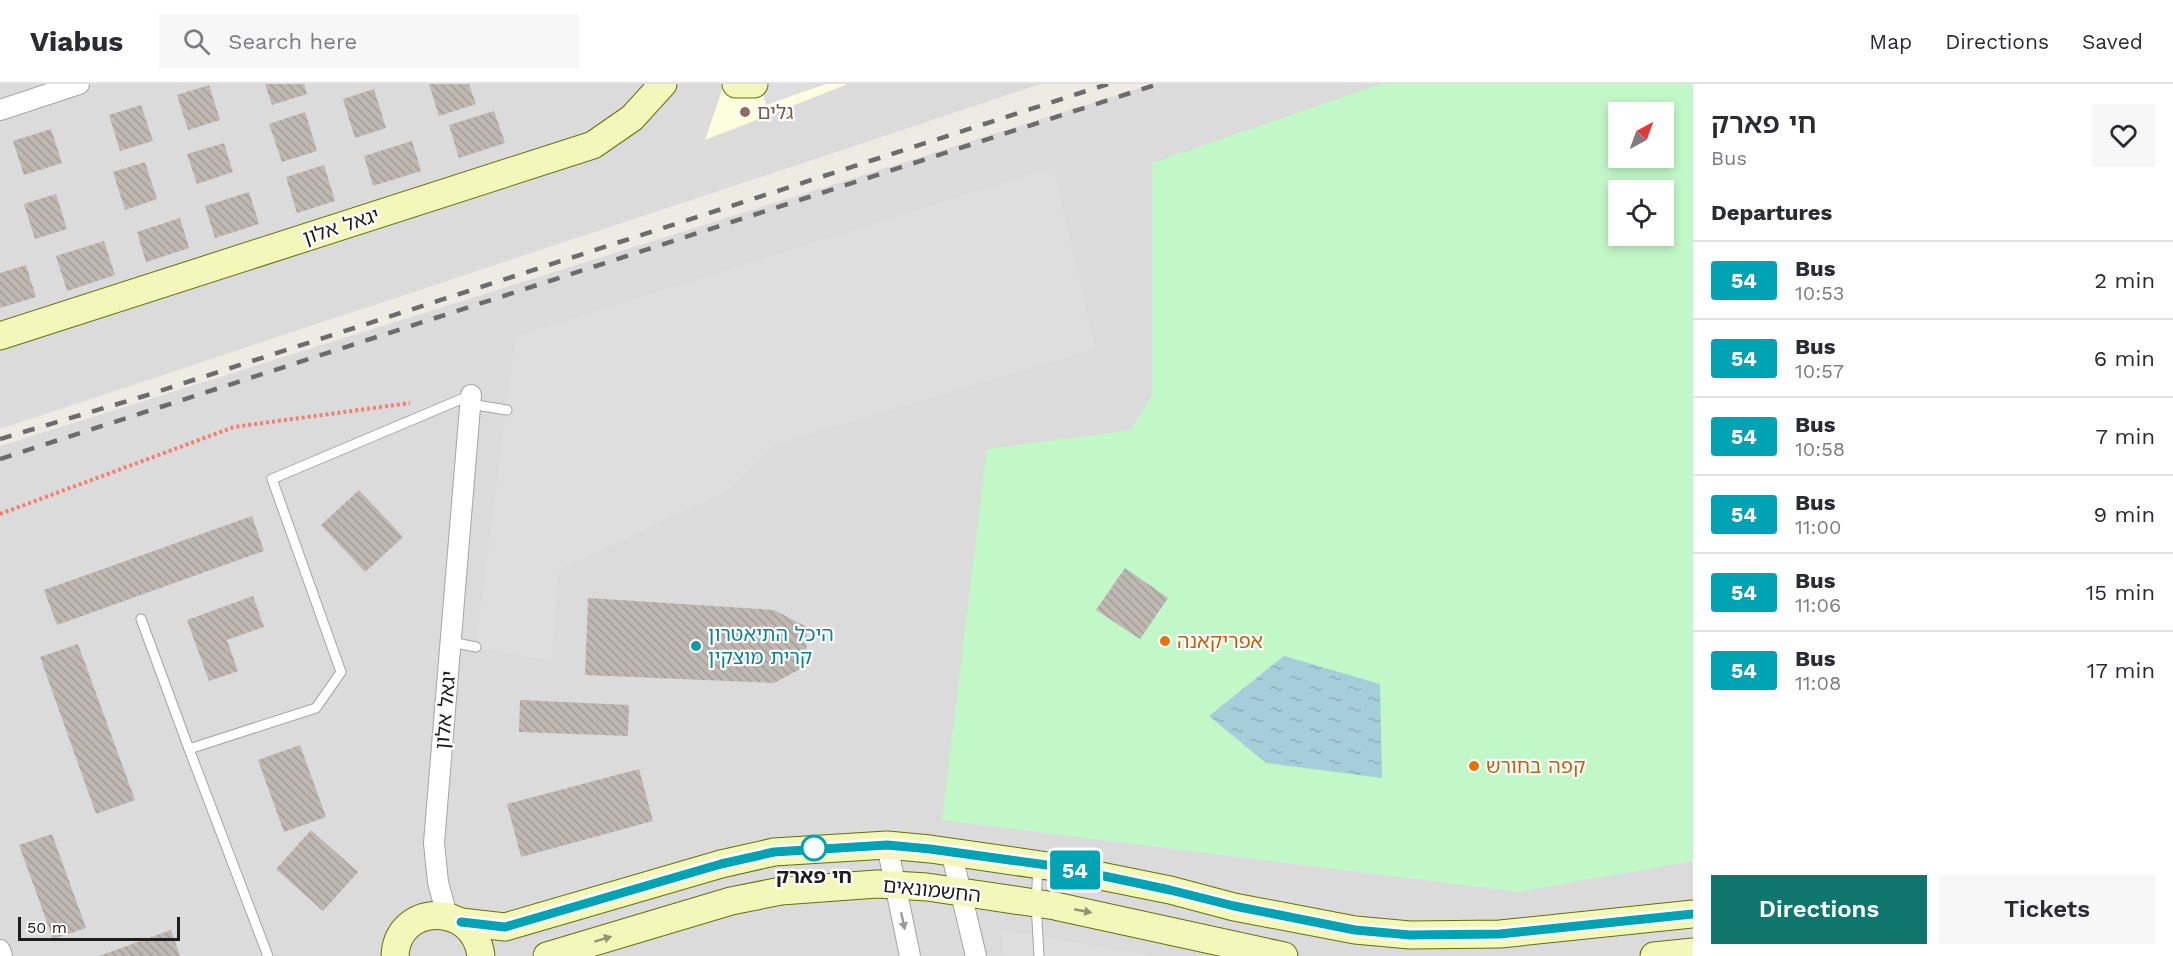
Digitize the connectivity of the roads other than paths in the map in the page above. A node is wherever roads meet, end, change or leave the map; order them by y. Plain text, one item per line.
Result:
1 (79, 84) edge
2 (663, 84) edge
3 (736, 84) edge
4 (754, 84) edge
5 (0, 110) edge
6 (0, 336) edge
7 (470, 399) junction
8 (507, 410) dead end
9 (141, 619) dead end
10 (451, 642) junction
11 (476, 647) dead end
12 (189, 749) junction
13 (887, 845) junction
14 (951, 851) junction
15 (1038, 864) junction
16 (895, 885) junction
17 (959, 892) junction
18 (1036, 903) junction
19 (1693, 914) edge
20 (454, 919) junction
21 (397, 948) edge
22 (0, 950) edge
23 (1693, 952) edge
24 (2, 956) edge
25 (268, 956) edge
26 (377, 956) edge
27 (481, 956) edge
28 (547, 956) edge
29 (910, 956) edge
30 (976, 956) edge
31 (1039, 956) edge
32 (1284, 956) edge
33 (1654, 956) edge

1 - 5 street
2 - 6 street, יגאל אלון
3 - 4 street
7 - 8 lane
7 - 10 street, יגאל אלון
7 - 12 lane
9 - 12 lane
10 - 11 lane
10 - 20 street, יגאל אלון
12 - 25 lane
13 - 14 street, החשמונאים
13 - 16 street
13 - 20 street, החשמונאים
14 - 15 street, החשמונאים
14 - 17 street
15 - 18 lane
15 - 19 street, החשמונאים
16 - 17 street, החשמונאים
28 -> 16 street, החשמונאים
16 -> 29 street
17 - 18 street, החשמונאים
17 - 30 street
18 - 31 lane
18 -> 32 street, החשמונאים
20 - 21 street, החשמונאים
20 - 27 street
21 - 26 street
22 - 24 street
23 - 33 street

